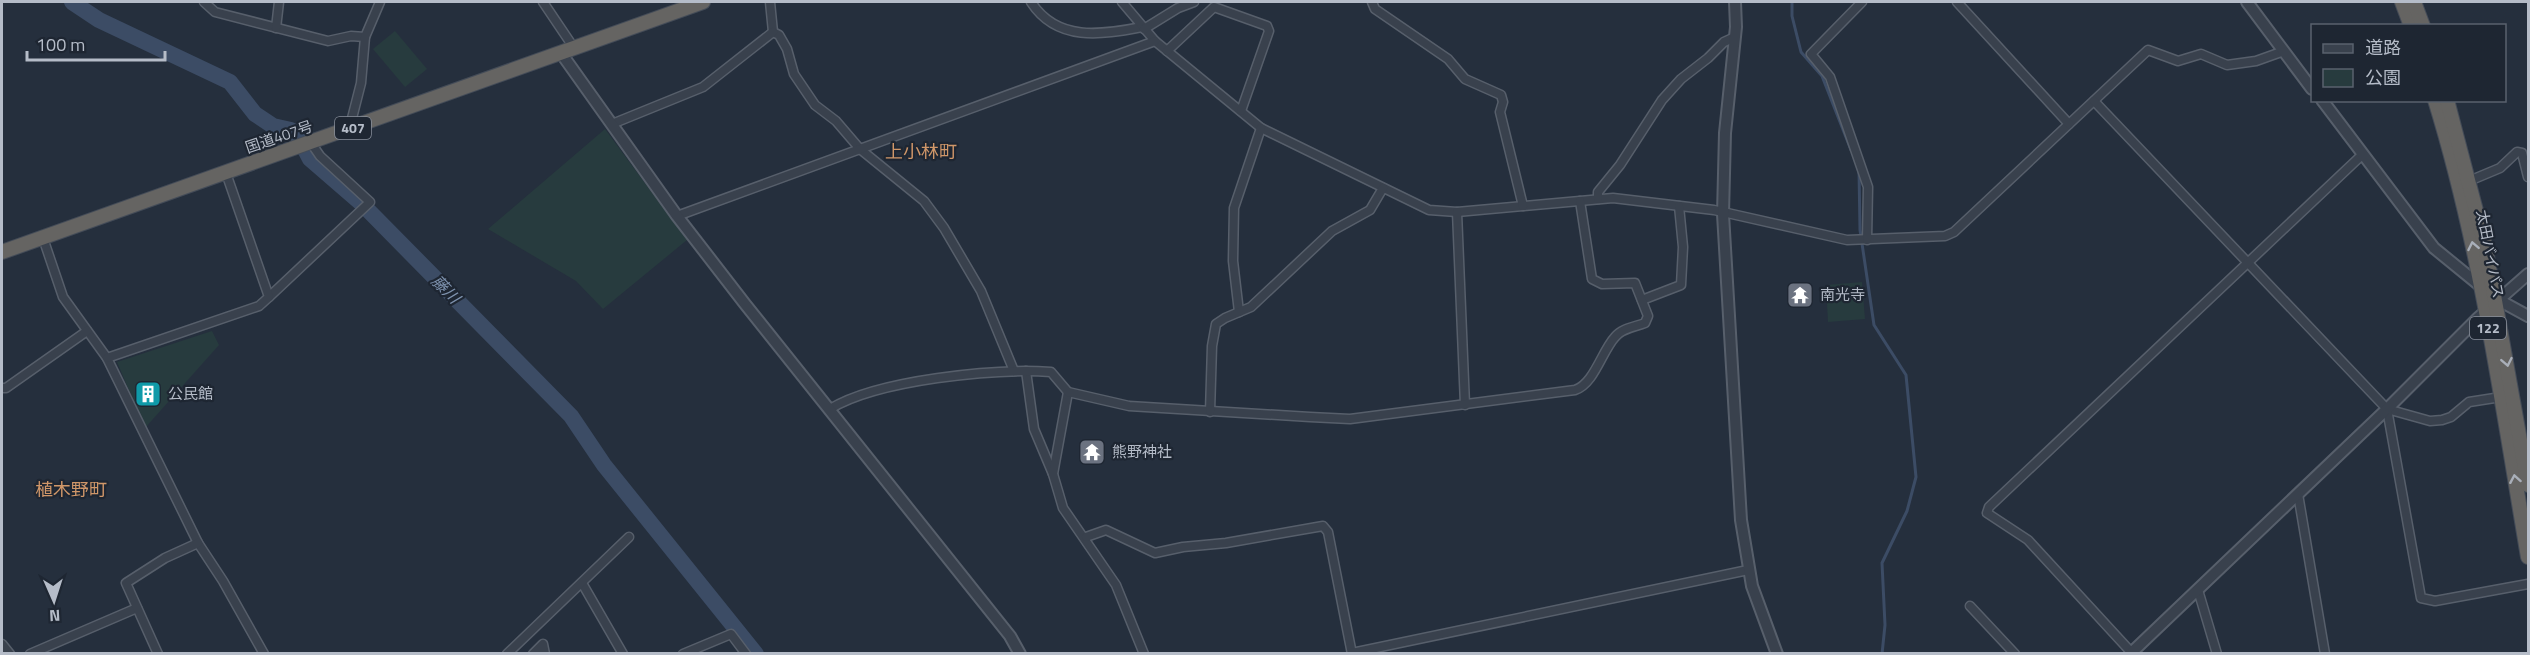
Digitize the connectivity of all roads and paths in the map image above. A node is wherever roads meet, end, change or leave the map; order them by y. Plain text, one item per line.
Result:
1 (204, 2) edge
2 (279, 2) edge
3 (380, 2) edge
4 (543, 2) edge
5 (703, 2) edge
6 (770, 2) edge
7 (1031, 2) edge
8 (1122, 2) edge
9 (1194, 2) edge
10 (1372, 2) edge
11 (1735, 2) edge
12 (1862, 2) edge
13 (1957, 2) edge
14 (2247, 2) edge
15 (2402, 2) edge
16 (2414, 2) edge
17 (2410, 24) edge
18 (2422, 24) edge
19 (276, 28) junction
20 (1143, 28) junction
21 (773, 32) junction
22 (365, 37) junction
23 (1735, 37) junction
24 (1155, 41) junction
25 (568, 51) junction
26 (1167, 51) junction
27 (2284, 51) junction
28 (2311, 86) edge
29 (2094, 101) junction
30 (2324, 102) edge
31 (2436, 102) edge
32 (2448, 102) edge
33 (1241, 111) junction
34 (612, 124) junction
35 (2069, 124) junction
36 (1262, 128) junction
37 (349, 130) junction
38 (311, 143) junction
39 (860, 149) junction
40 (2363, 154) junction
41 (226, 173) junction
42 (2529, 177) edge
43 (2469, 180) junction
44 (1383, 188) junction
45 (1598, 199) junction
46 (1580, 201) junction
47 (1523, 206) junction
48 (1679, 207) junction
49 (1457, 212) junction
50 (1723, 214) junction
51 (677, 216) junction
52 (43, 238) junction
53 (1867, 240) junction
54 (2, 252) edge
55 (2247, 262) junction
56 (2529, 274) edge
57 (2480, 285) junction
58 (269, 297) junction
59 (1642, 300) junction
60 (2494, 304) junction
61 (1239, 312) junction
62 (2529, 316) edge
63 (87, 331) junction
64 (107, 358) junction
65 (1014, 371) junction
66 (1026, 371) junction
67 (2, 388) edge
68 (1068, 392) junction
69 (2501, 397) junction
70 (1465, 405) junction
71 (830, 409) junction
72 (2387, 409) junction
73 (1210, 412) junction
74 (1053, 474) junction
75 (2529, 485) edge
76 (2298, 494) junction
77 (629, 537) dead end
78 (1086, 537) junction
79 (198, 543) junction
80 (2529, 557) edge
81 (1748, 570) junction
82 (582, 583) junction
83 (2529, 584) edge
84 (2198, 590) junction
85 (1970, 606) dead end
86 (137, 608) junction
87 (2, 644) edge
88 (741, 651) edge
89 (1352, 653) edge
90 (2130, 653) edge
91 (10, 654) edge
92 (30, 654) edge
93 (158, 654) edge
94 (264, 654) edge
95 (507, 654) edge
96 (533, 654) edge
97 (545, 654) edge
98 (623, 654) edge
99 (683, 654) edge
100 (1020, 654) edge
101 (1144, 654) edge
102 (1777, 654) edge
103 (2015, 654) edge
104 (2217, 654) edge
105 (2325, 654) edge

1 - 19 street
2 - 19 street
3 - 22 street
4 - 25 street
5 - 25 highway, 国道407号 / 407
6 - 21 street
7 - 20 street
8 - 20 street
9 - 20 street
10 - 47 street
11 - 23 street
12 - 53 street
13 - 35 street
14 - 27 street
15 - 17 highway
16 - 18 highway
19 - 22 street
20 - 24 street
21 - 34 street
21 - 39 street
22 - 37 street
23 - 45 street
23 - 50 street
24 - 26 street
24 - 39 street
25 - 34 street
25 - 37 highway, 国道407号 / 407
26 - 33 street
26 - 33 street
27 - 28 street
27 - 29 street
29 - 35 street
29 - 55 street
30 - 40 street
57 -> 31 highway, 太田バイパス / 122
32 - 43 highway, 太田バイパス / 122
33 - 36 street
34 - 51 street
35 - 53 street
36 - 44 street
36 - 61 street
37 - 38 highway, 国道407号 / 407
38 - 41 highway, 国道407号 / 407
38 - 58 street
39 - 51 street
39 - 65 street
40 - 55 street
40 - 57 street
41 - 52 highway, 国道407号 / 407
41 - 58 street
42 - 43 street
43 - 60 highway, 太田バイパス / 122
44 - 49 street
44 - 61 street
45 - 46 street
45 - 48 street
46 - 47 street
46 - 59 street
47 - 49 street
48 - 50 street
48 - 59 street
49 - 70 street
50 - 53 street
50 - 81 street
51 - 71 street
52 - 54 highway, 国道407号 / 407
52 - 63 street
55 - 72 street
55 - 90 street
56 - 60 street
57 - 60 highway, 太田バイパス / 122
58 - 64 street
59 - 70 street
60 - 62 street
60 - 69 highway, 太田バイパス / 122
60 - 72 street
60 -> 75 highway, 太田バイパス / 122
61 - 73 street
63 - 64 street
63 - 67 street
64 - 79 street
65 - 66 street
65 - 71 street
66 - 68 street
66 - 74 street
68 - 73 street
68 - 74 street
69 - 72 street
80 -> 69 highway, 太田バイパス / 122
70 - 73 street
71 - 100 street
72 - 76 street
72 - 83 street
74 - 78 street
76 - 84 street
76 - 105 street
77 - 82 street
78 - 89 street
78 - 101 street
79 - 86 street
79 - 94 street
81 - 89 street
81 - 102 street
82 - 95 street
82 - 98 street
84 - 90 street
84 - 104 street
85 - 103 street
86 - 92 street
86 - 93 street
87 - 91 street
88 - 99 street
96 - 97 street

